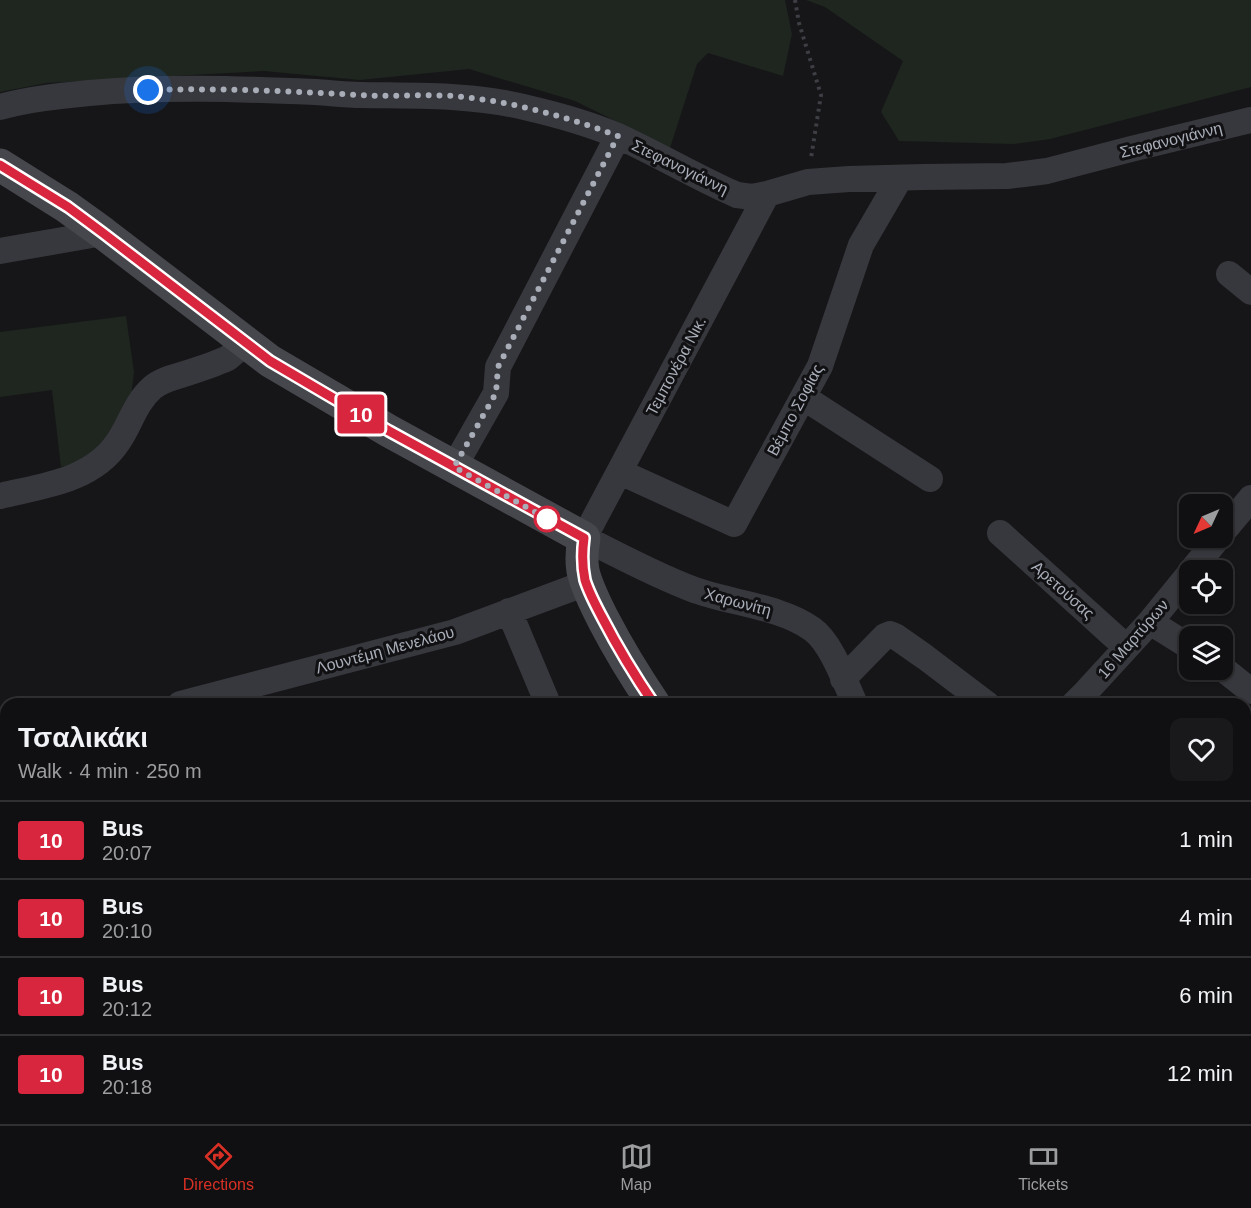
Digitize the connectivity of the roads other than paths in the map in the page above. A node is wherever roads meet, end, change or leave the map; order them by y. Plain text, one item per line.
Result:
1 (0, 107) edge
2 (1251, 120) edge
3 (618, 136) junction
4 (0, 165) edge
5 (900, 178) junction
6 (767, 194) junction
7 (103, 233) junction
8 (0, 251) edge
9 (1229, 274) dead end
10 (1251, 292) edge
11 (245, 341) junction
12 (803, 397) junction
13 (454, 467) junction
14 (620, 472) junction
15 (930, 479) dead end
16 (0, 496) edge
17 (1251, 498) edge
18 (1233, 520) edge
19 (1000, 532) dead end
20 (584, 538) junction
21 (1210, 548) edge
22 (1201, 560) edge
23 (586, 583) junction
24 (1179, 587) edge
25 (509, 611) junction
26 (1150, 622) junction
27 (1179, 640) edge
28 (1126, 647) junction
29 (1233, 677) edge
30 (843, 679) junction
31 (1251, 691) edge
32 (203, 698) edge
33 (545, 698) edge
34 (650, 698) edge
35 (852, 698) edge
36 (979, 698) edge
37 (1080, 698) edge

1 - 3 street, Στεφανογιάννη
2 - 5 street, Στεφανογιάννη
3 - 6 street, Στεφανογιάννη
3 - 13 street
4 - 7 street
5 - 6 street, Στεφανογιάννη
5 - 12 street, Βέμπο Σοφίας
6 - 14 street, Τεμπονέρα Νικ.
7 - 8 street
7 - 11 street
9 - 10 street
11 - 13 street
11 - 16 street
12 - 14 street, Βέμπο Σοφίας
12 - 15 street
13 - 20 street
14 - 20 street, Τεμπονέρα Νικ.
17 - 18 street
19 - 28 street, Αρετούσας
20 - 23 street
20 - 30 street, Χαρωνίτη
21 - 22 street, 16 Μαρτύρων
23 - 25 street, Λουντέμη Μενελάου
23 - 34 street
24 - 26 street, 16 Μαρτύρων
25 - 32 street, Λουντέμη Μενελάου
25 - 33 street
26 - 27 street
26 - 28 street, 16 Μαρτύρων
28 - 37 street, 16 Μαρτύρων
29 - 31 street
30 - 35 street, Χαρωνίτη
30 - 36 street

